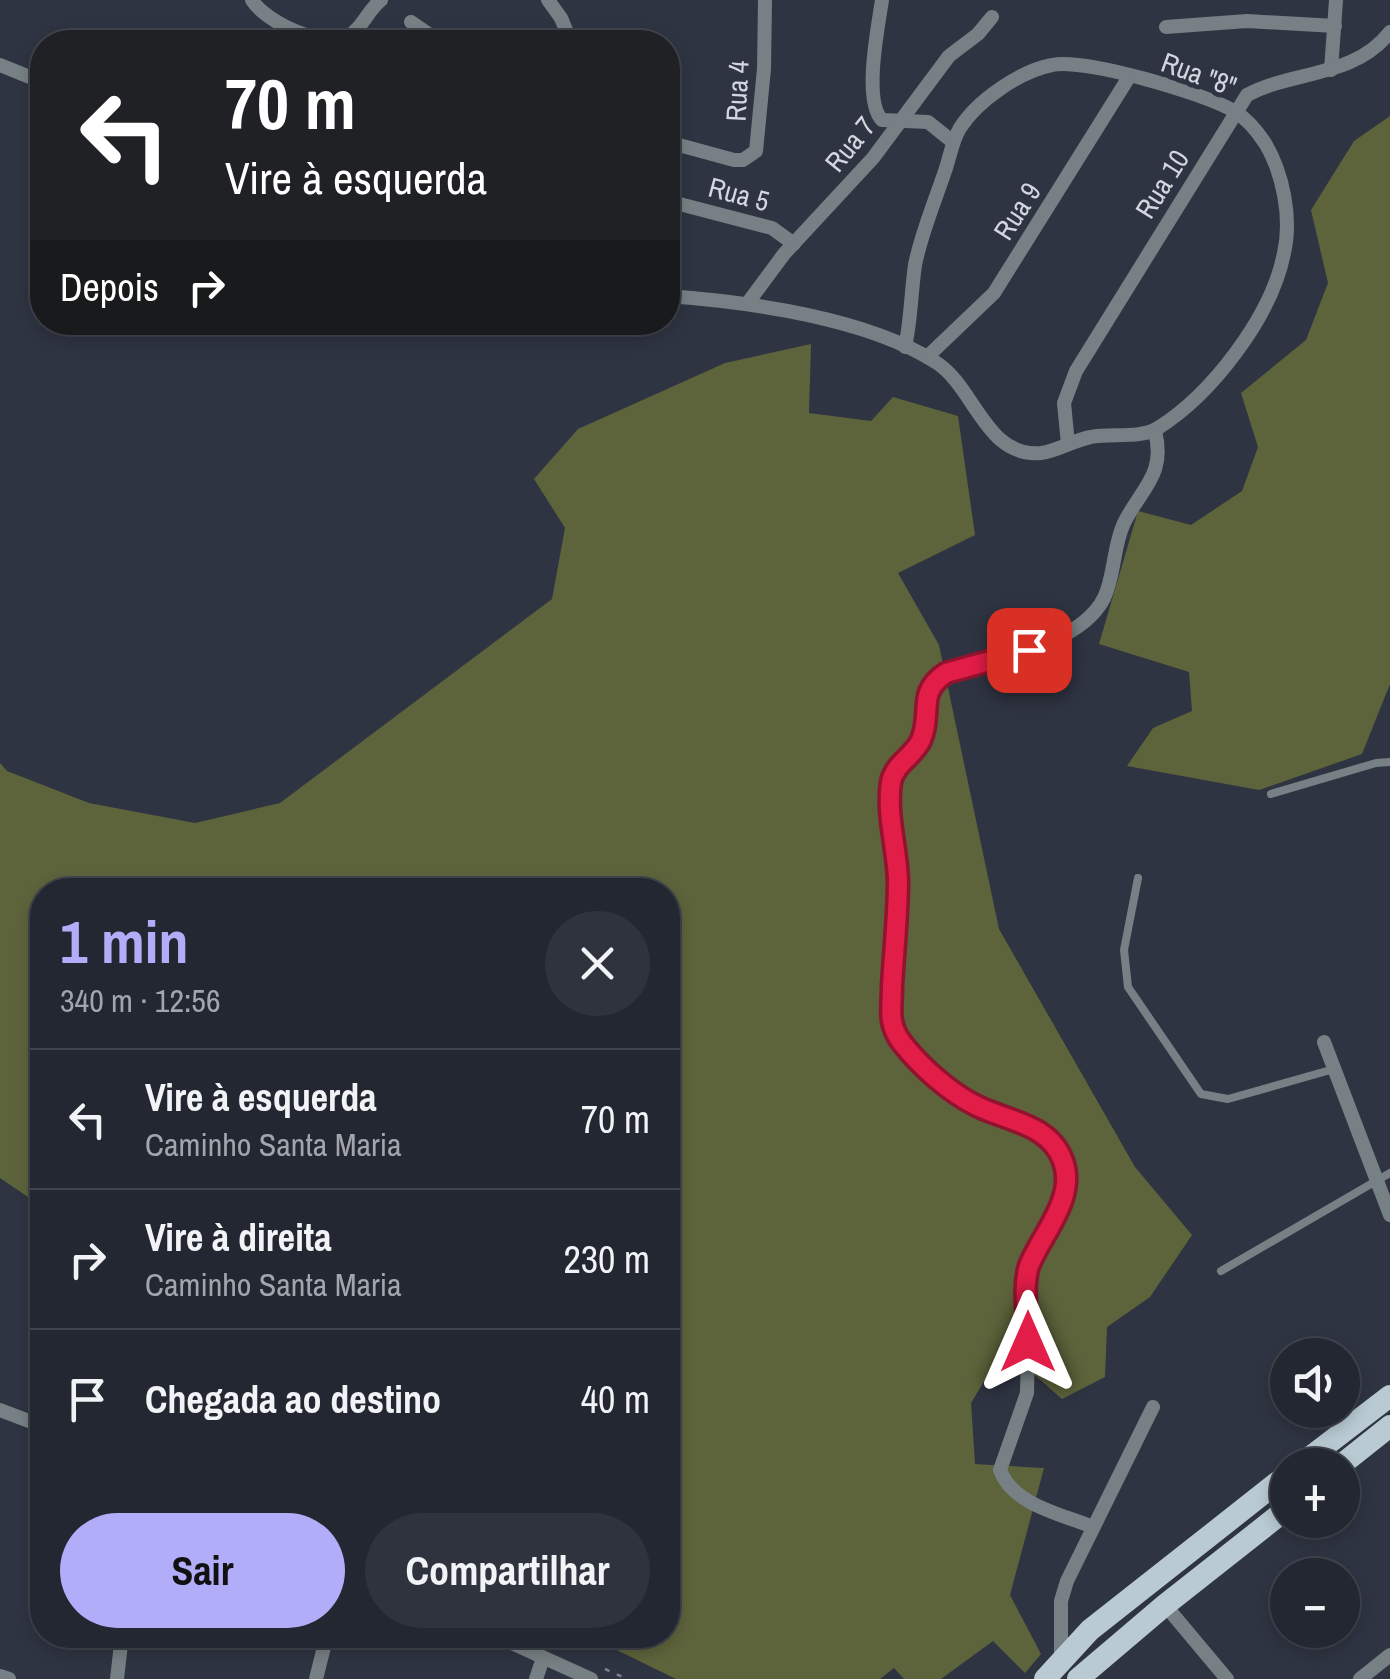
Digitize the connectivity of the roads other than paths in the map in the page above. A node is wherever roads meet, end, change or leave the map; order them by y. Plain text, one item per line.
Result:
1 (381, 0) edge
2 (548, 0) edge
3 (765, 0) edge
4 (882, 0) edge
5 (1336, 0) edge
6 (255, 4) edge
7 (992, 17) dead end
8 (411, 22) dead end
9 (1335, 26) junction
10 (1166, 27) dead end
11 (298, 30) edge
12 (357, 30) edge
13 (423, 30) edge
14 (566, 30) edge
15 (1390, 32) edge
16 (0, 64) edge
17 (1332, 70) junction
18 (30, 77) edge
19 (1129, 77) junction
20 (1235, 111) junction
21 (900, 121) junction
22 (953, 142) junction
23 (680, 145) edge
24 (680, 204) edge
25 (794, 244) junction
26 (680, 297) edge
27 (747, 304) junction
28 (905, 348) junction
29 (928, 358) junction
30 (1155, 431) junction
31 (1068, 444) junction
32 (1390, 762) edge
33 (1271, 794) dead end
34 (1138, 878) dead end
35 (1324, 1042) dead end
36 (1334, 1069) junction
37 (1384, 1178) edge
38 (1390, 1215) edge
39 (1221, 1272) dead end
40 (1390, 1396) edge
41 (1153, 1408) dead end
42 (0, 1410) edge
43 (30, 1421) edge
44 (1390, 1426) edge
45 (1322, 1448) edge
46 (1360, 1450) edge
47 (1270, 1488) edge
48 (1270, 1522) edge
49 (1093, 1527) junction
50 (1165, 1605) junction
51 (121, 1648) edge
52 (324, 1648) edge
53 (522, 1648) edge
54 (1390, 1655) edge
55 (543, 1658) junction
56 (1053, 1670) edge
57 (0, 1676) edge
58 (9, 1679) edge
59 (117, 1679) edge
60 (316, 1679) edge
61 (536, 1679) edge
62 (591, 1679) edge
63 (1078, 1679) edge
64 (1226, 1679) edge
65 (1360, 1679) edge

1 - 12 street
2 - 14 street
3 - 23 street, Rua 4
4 - 21 street
5 - 9 street
6 - 11 street
7 - 21 street, Rua 7
8 - 13 street
9 - 10 street
9 - 17 street
15 - 17 street, Rua 10
16 - 18 street
17 - 20 street, Rua 10
19 - 20 street, Rua "8"
19 - 22 street, Rua "8"
19 - 29 street, Rua 9
20 - 30 street, Rua "8"
20 - 31 street, Rua 10
21 - 22 street
21 - 25 street, Rua 7
22 - 28 street, Rua "8"
24 - 25 street, Rua 5
25 - 27 street, Rua 7
26 - 27 street
27 - 28 street
28 - 29 street
29 - 31 street
30 - 31 street
30 - 49 street
32 - 33 lane
34 - 36 lane
35 - 36 street
36 - 37 street
37 - 38 street
37 - 39 lane
40 - 45 main road
41 - 49 street
42 - 43 street
44 - 46 main road
47 - 56 main road
48 - 50 main road
49 - 56 street
50 - 63 main road
50 - 64 street
51 - 59 street
52 - 60 street
53 - 55 street
54 - 65 street
55 - 61 street
55 - 62 street
57 - 58 street

